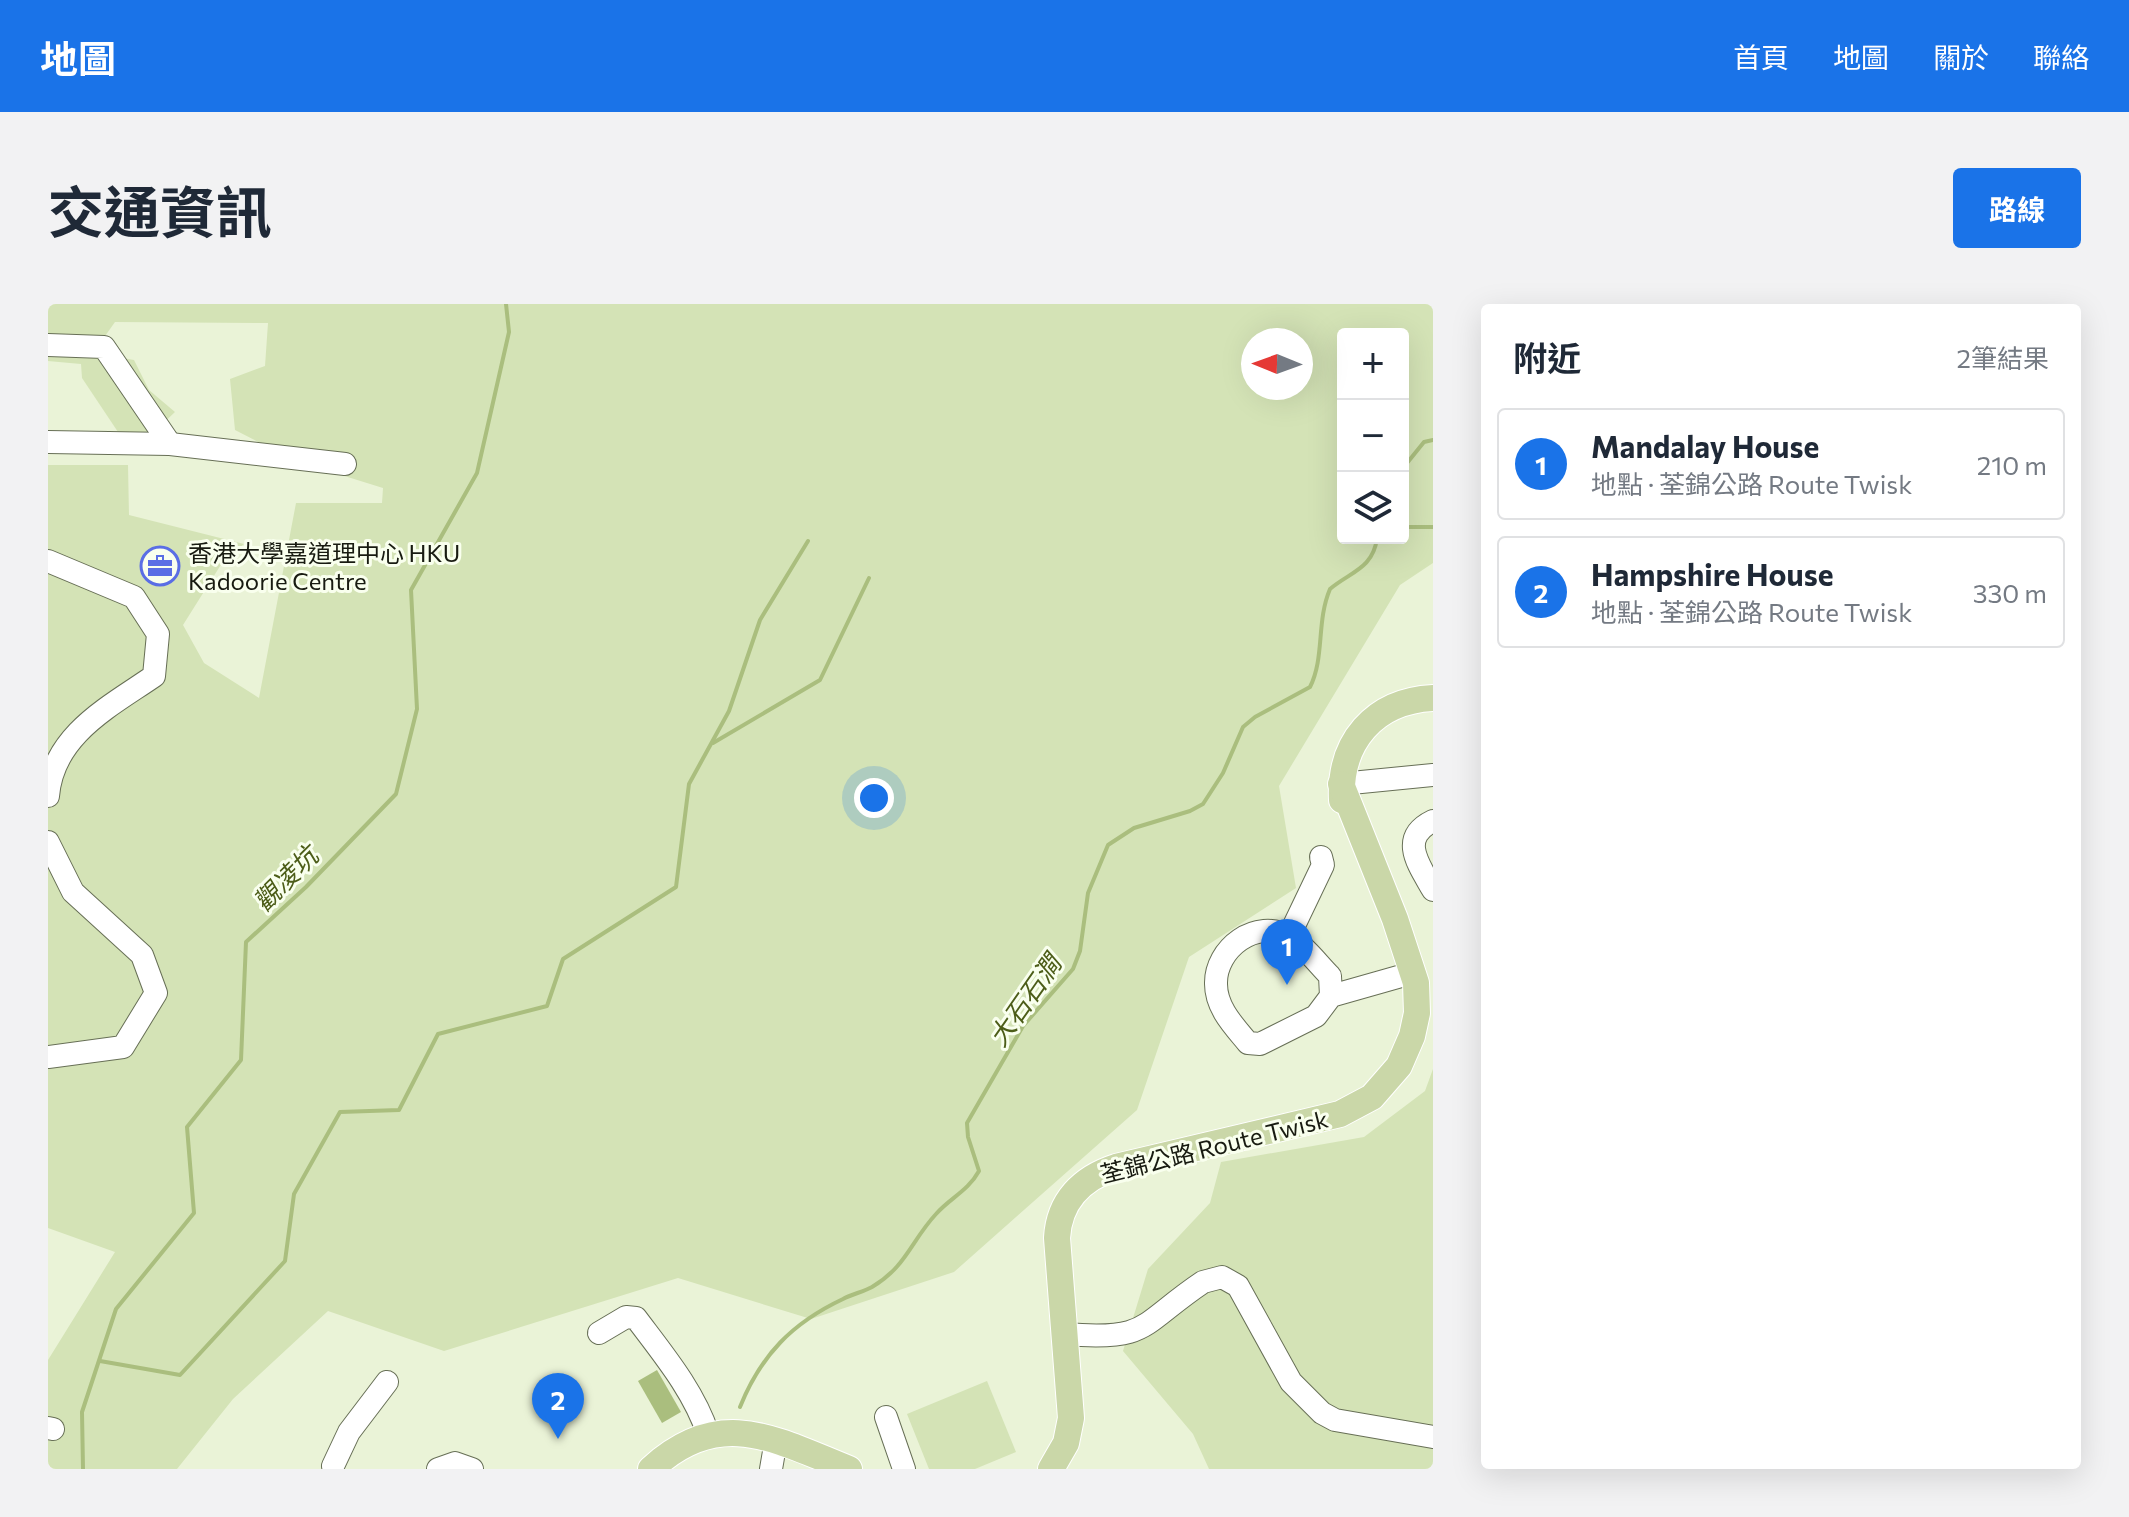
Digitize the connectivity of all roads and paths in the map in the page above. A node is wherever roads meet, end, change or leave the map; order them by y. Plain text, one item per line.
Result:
1 (48, 345) edge
2 (48, 442) edge
3 (170, 444) junction
4 (345, 464) dead end
5 (48, 561) edge
6 (1433, 698) edge
7 (1433, 775) edge
8 (1341, 784) junction
9 (48, 796) edge
10 (1433, 821) edge
11 (48, 842) edge
12 (1321, 857) dead end
13 (1433, 890) edge
14 (1289, 936) junction
15 (1412, 973) junction
16 (1331, 996) junction
17 (48, 1057) edge
18 (599, 1333) dead end
19 (1065, 1334) junction
20 (387, 1382) dead end
21 (886, 1417) dead end
22 (708, 1434) junction
23 (1433, 1437) edge
24 (776, 1440) junction
25 (328, 1468) edge
26 (438, 1469) edge
27 (472, 1469) edge
28 (651, 1469) edge
29 (771, 1469) edge
30 (849, 1469) edge
31 (904, 1469) edge
32 (1051, 1469) edge

1 - 3 lane
2 - 3 lane
3 - 4 lane
5 - 9 lane
6 - 8 main road, 荃錦公路 Route Twisk
7 - 8 lane
8 - 15 main road, 荃錦公路 Route Twisk
10 - 13 lane
11 - 17 lane
12 - 14 lane
14 - 16 lane
14 - 16 lane
15 - 16 lane
15 - 19 main road, 荃錦公路 Route Twisk
18 - 22 lane
19 - 23 lane
19 - 32 main road, 荃錦公路 Route Twisk
20 - 25 lane
21 - 31 lane
22 - 24 main road
22 - 28 main road
24 - 29 lane
24 - 30 main road
26 - 27 lane

